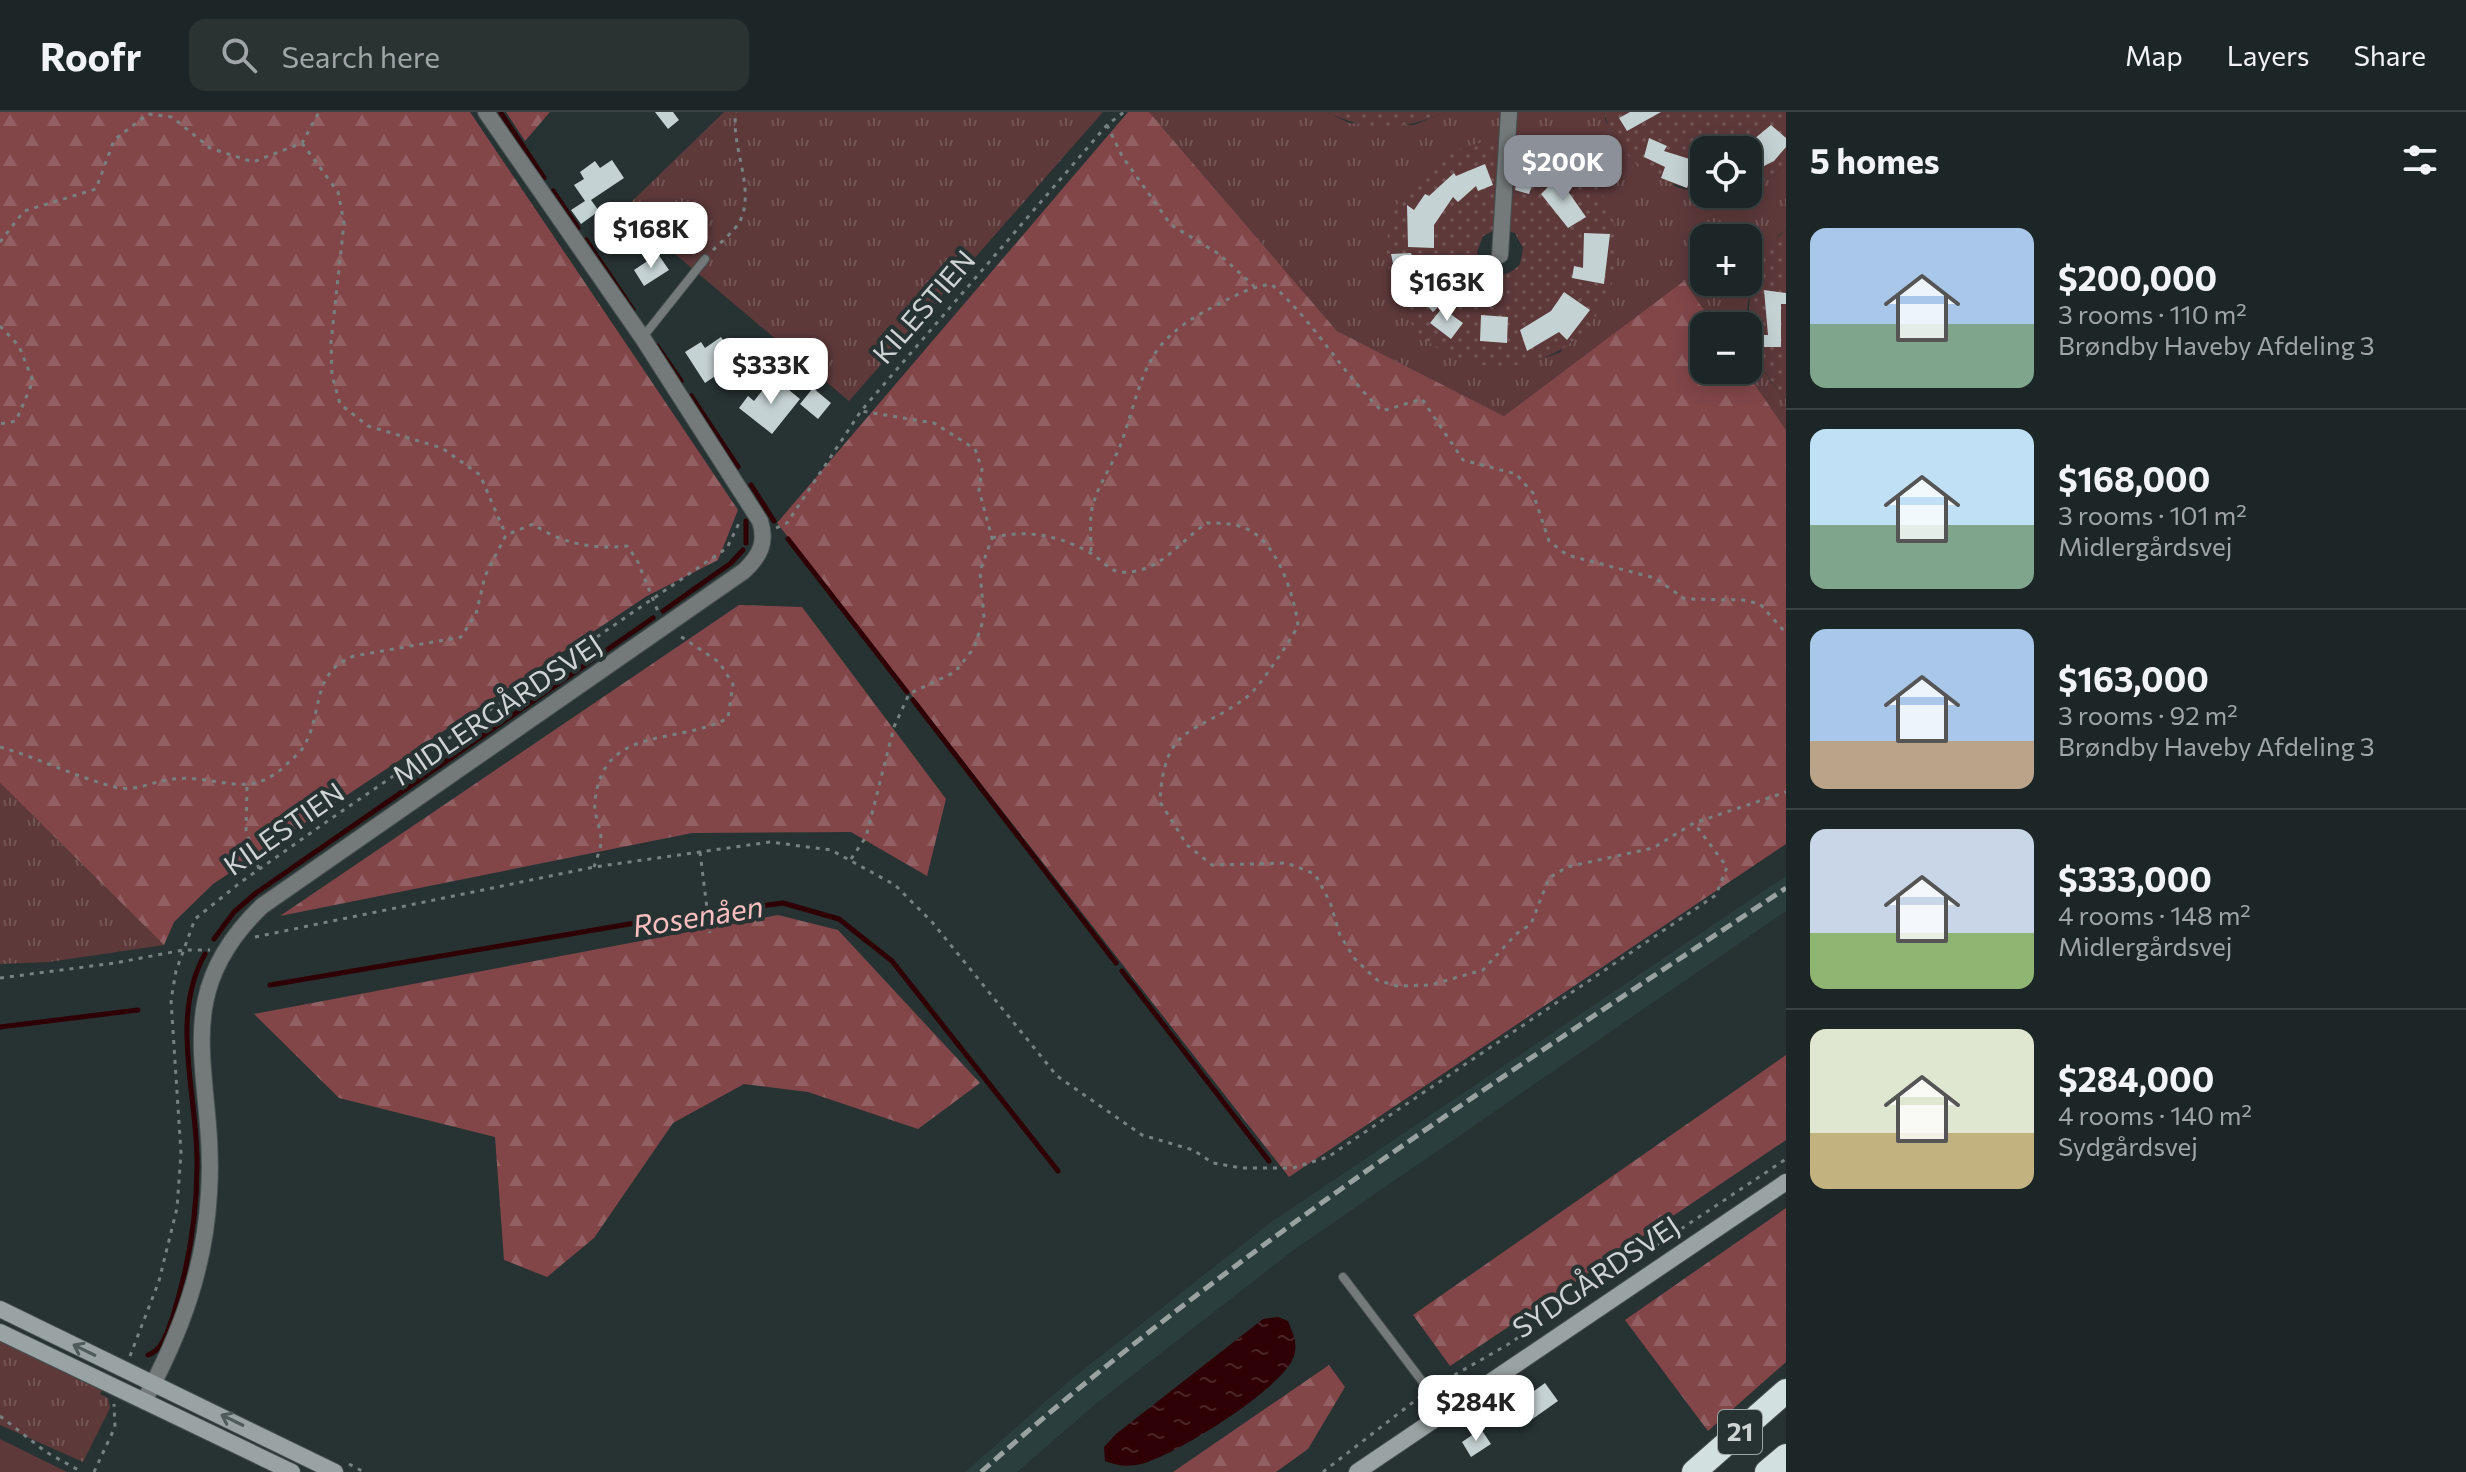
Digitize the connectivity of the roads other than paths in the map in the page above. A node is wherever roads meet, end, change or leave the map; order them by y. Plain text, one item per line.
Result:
1 (486, 112) edge
2 (1509, 112) edge
3 (1500, 255) dead end
4 (705, 259) road end
5 (642, 337) junction
6 (1786, 1182) edge
7 (1343, 1277) dead end
8 (0, 1309) edge
9 (0, 1332) edge
10 (154, 1383) junction
11 (1786, 1391) edge
12 (144, 1401) junction
13 (1444, 1410) junction
14 (1786, 1456) edge
15 (292, 1472) edge
16 (335, 1472) edge
17 (1357, 1472) edge
18 (1694, 1472) edge
19 (1767, 1472) edge

1 - 5 street
2 - 3 street
4 - 5 lane
5 - 10 street, MIDLERGÅRDSVEJ
6 - 13 street, SYDGÅRDSVEJ
7 - 13 lane
10 -> 8 street
9 - 12 street
10 - 12 street, MIDLERGÅRDSVEJ
16 -> 10 street
11 - 18 highway, 21
12 - 15 street
13 - 17 street, SYDGÅRDSVEJ
14 - 19 highway, 21

